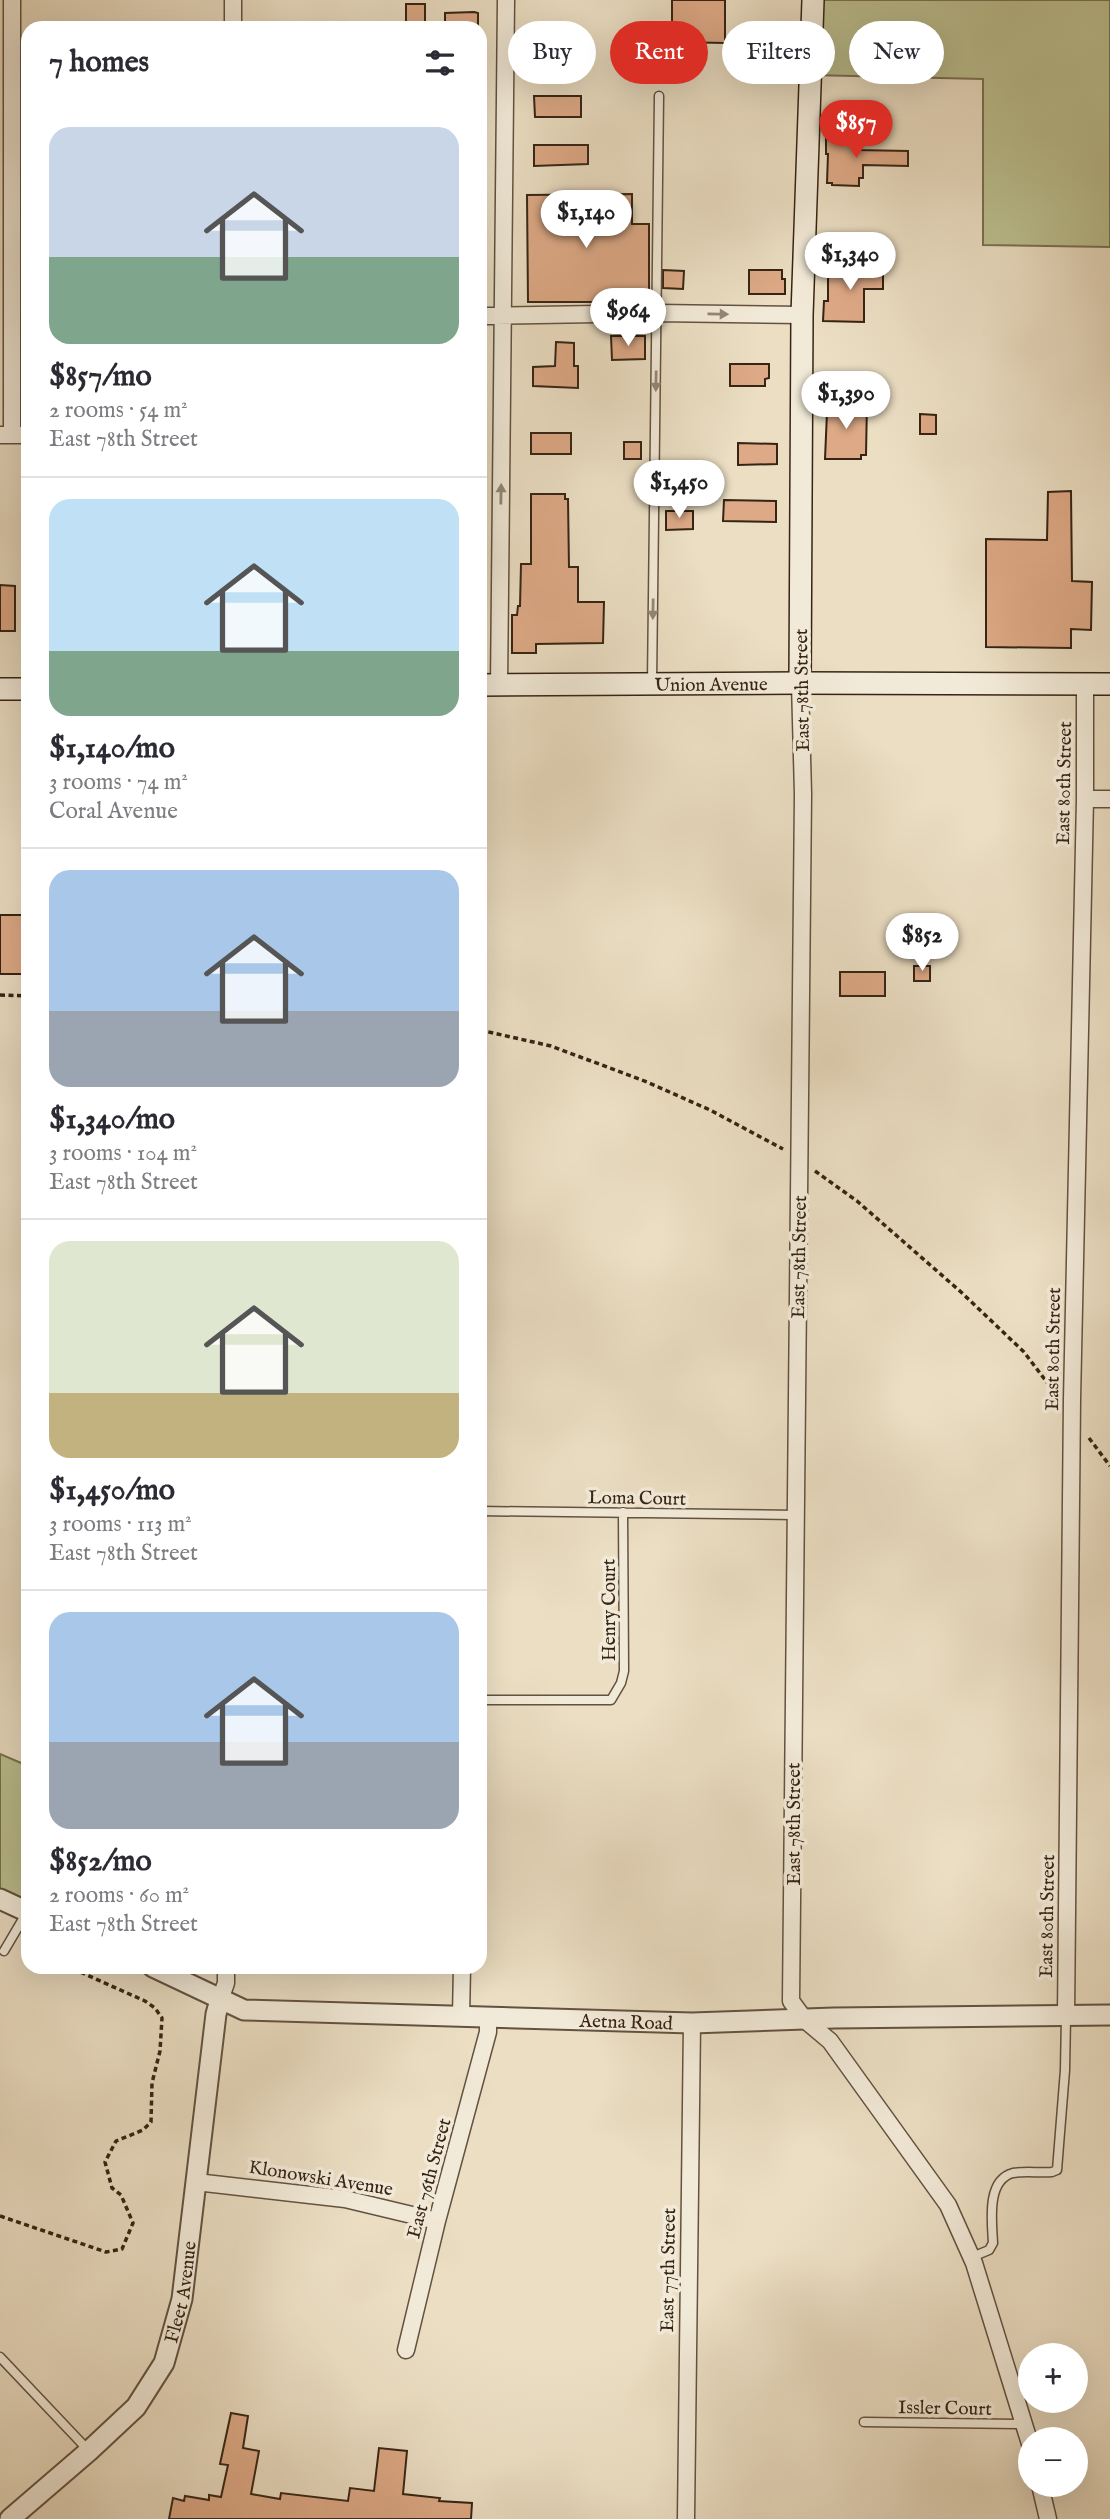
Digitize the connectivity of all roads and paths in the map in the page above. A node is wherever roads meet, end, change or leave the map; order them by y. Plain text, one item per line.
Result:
1 (12, 0) edge
2 (233, 0) edge
3 (506, 0) edge
4 (814, 0) edge
5 (233, 21) edge
6 (659, 96) dead end
7 (657, 313) junction
8 (802, 315) junction
9 (487, 316) edge
10 (502, 316) junction
11 (13, 435) edge
12 (652, 683) junction
13 (800, 683) junction
14 (1085, 684) junction
15 (1110, 684) edge
16 (489, 685) edge
17 (0, 689) edge
18 (21, 689) edge
19 (1085, 799) junction
20 (1110, 799) edge
21 (0, 995) edge
22 (21, 996) edge
23 (487, 1032) edge
24 (789, 1153) dead end
25 (809, 1167) dead end
26 (1057, 1396) dead end
27 (1095, 1446) dead end
28 (1110, 1466) edge
29 (487, 1511) edge
30 (623, 1512) junction
31 (795, 1515) junction
32 (487, 1700) edge
33 (0, 1899) edge
34 (21, 1907) edge
35 (21, 1922) edge
36 (4, 1951) dead end
37 (85, 1974) edge
38 (169, 1974) edge
39 (226, 1974) edge
40 (462, 1974) edge
41 (220, 2000) junction
42 (1110, 2015) edge
43 (461, 2016) junction
44 (1066, 2016) junction
45 (488, 2017) junction
46 (806, 2020) junction
47 (692, 2023) junction
48 (196, 2182) junction
49 (0, 2216) edge
50 (438, 2221) junction
51 (971, 2257) junction
52 (406, 2350) dead end
53 (0, 2357) edge
54 (864, 2422) dead end
55 (1025, 2424) junction
56 (1026, 2427) edge
57 (89, 2451) junction
58 (1043, 2497) edge
59 (10, 2519) edge
60 (686, 2519) edge
61 (1048, 2519) edge

1 - 11 street
2 - 5 street
3 - 10 street
4 - 8 main road, East 78th Street
6 - 7 lane
7 -> 8 street
7 - 10 street
7 -> 12 lane
8 - 13 main road, East 78th Street
9 - 10 street
16 -> 10 street
12 - 13 main road, Union Avenue
12 - 16 main road, Union Avenue
13 - 14 main road, Union Avenue
13 - 31 street, East 78th Street
14 - 15 main road, Union Avenue
14 - 19 street, East 80th Street
17 - 18 main road
19 - 20 street
19 - 44 street, East 80th Street
21 - 22 path
23 - 24 path
25 - 26 path
27 - 28 path
29 - 30 lane, Loma Court
30 - 31 lane, Loma Court
30 - 32 lane, Henry Court
31 - 46 street, East 78th Street
33 - 34 street
35 - 36 lane
37 - 49 path
38 - 41 street, Aetna Road
39 - 41 street
40 - 43 street
41 - 43 street, Aetna Road
41 - 48 street, Fleet Avenue
42 - 44 street, Aetna Road
43 - 45 street, Aetna Road
44 - 46 street, Aetna Road
44 - 51 lane
45 - 47 street, Aetna Road
45 - 50 street, East 76th Street
46 - 47 street, Aetna Road
46 - 51 street, East 78th Street
47 - 60 street, East 77th Street
48 - 50 street, Klonowski Avenue
48 - 57 street, Fleet Avenue
50 - 52 street, East 76th Street
51 - 55 street, East 78th Street
53 - 57 lane
54 - 55 lane, Issler Court
55 - 56 street, East 78th Street
57 - 59 street, Fleet Avenue
58 - 61 street

